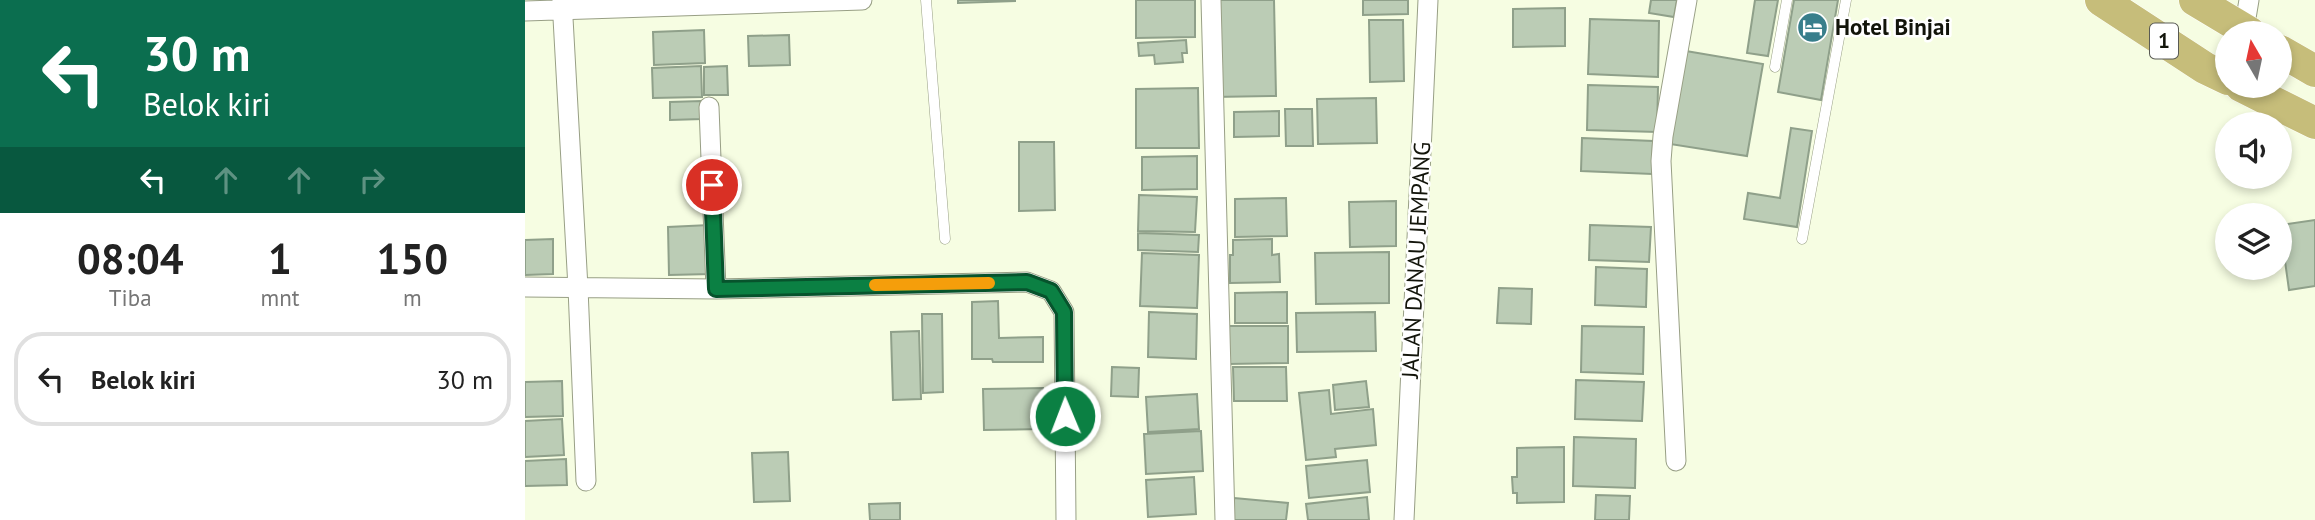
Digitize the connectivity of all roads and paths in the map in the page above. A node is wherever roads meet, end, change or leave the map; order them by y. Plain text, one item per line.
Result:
1 (862, 0) edge
2 (926, 0) edge
3 (1210, 0) edge
4 (1427, 0) edge
5 (1687, 0) edge
6 (1787, 0) edge
7 (1846, 0) edge
8 (2101, 0) edge
9 (2196, 0) edge
10 (562, 5) edge
11 (525, 11) edge
12 (2247, 21) edge
13 (2293, 58) edge
14 (1775, 66) dead end
15 (2315, 71) edge
16 (2215, 73) edge
17 (2265, 98) edge
18 (709, 107) dead end
19 (2315, 123) edge
20 (945, 239) dead end
21 (1802, 239) dead end
22 (525, 287) edge
23 (578, 288) junction
24 (716, 289) junction
25 (1676, 461) dead end
26 (586, 481) dead end
27 (1066, 520) edge
28 (1225, 520) edge
29 (1404, 520) edge

1 - 10 street
2 - 20 lane
3 - 28 street
4 - 29 street, JALAN DANAU JEMPANG
5 - 25 street
6 - 14 lane
7 - 21 lane
8 - 16 main road, 1
9 - 12 main road, 1
10 - 11 street
10 - 23 street
13 - 15 main road
17 - 19 main road
18 - 24 street
22 - 23 street
23 - 24 street
23 - 26 street
24 - 27 street

